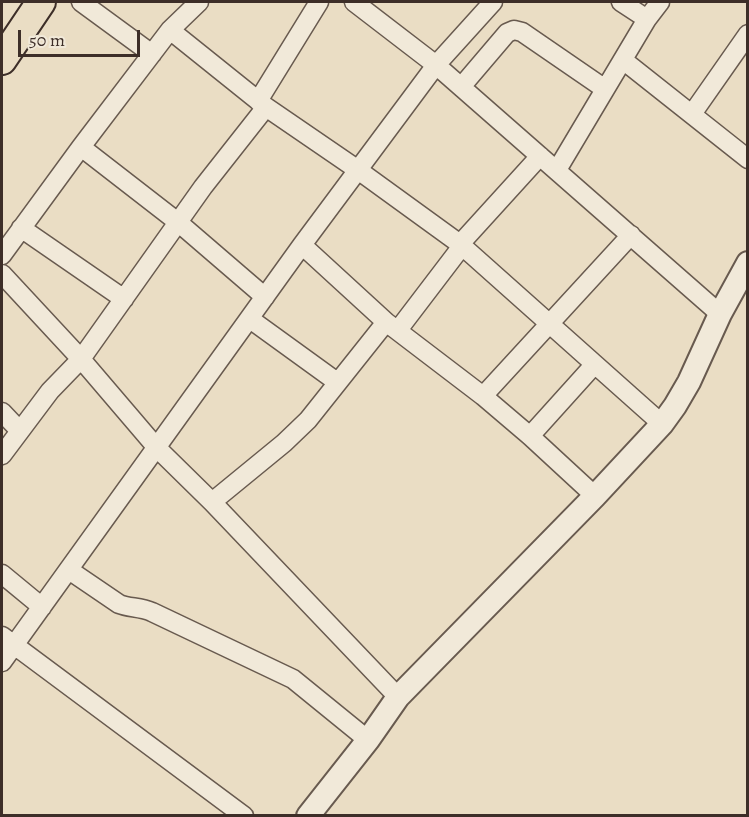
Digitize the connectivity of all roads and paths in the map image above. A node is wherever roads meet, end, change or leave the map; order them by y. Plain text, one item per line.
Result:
1 (21, 2) edge
2 (41, 2) edge
3 (81, 2) edge
4 (199, 2) edge
5 (319, 2) edge
6 (354, 2) edge
7 (493, 2) edge
8 (621, 2) edge
9 (660, 2) edge
10 (647, 19) junction
11 (2, 30) edge
12 (170, 30) junction
13 (747, 34) edge
14 (152, 54) junction
15 (2, 60) edge
16 (623, 60) junction
17 (436, 65) junction
18 (461, 87) junction
19 (605, 89) junction
20 (262, 104) junction
21 (692, 114) junction
22 (81, 147) junction
23 (540, 156) junction
24 (747, 159) edge
25 (358, 170) junction
26 (557, 170) junction
27 (179, 223) junction
28 (21, 228) junction
29 (631, 235) junction
30 (302, 245) junction
31 (461, 245) junction
32 (2, 255) edge
33 (747, 263) edge
34 (2, 274) edge
35 (265, 297) junction
36 (124, 299) junction
37 (720, 314) junction
38 (250, 319) junction
39 (550, 323) junction
40 (392, 326) junction
41 (81, 359) junction
42 (594, 365) junction
43 (337, 382) junction
44 (483, 396) junction
45 (2, 412) edge
46 (662, 424) junction
47 (20, 431) junction
48 (530, 435) junction
49 (157, 448) junction
50 (2, 455) edge
51 (596, 496) junction
52 (212, 502) junction
53 (69, 570) junction
54 (2, 574) edge
55 (42, 607) junction
56 (8, 641) edge
57 (2, 662) edge
58 (398, 697) junction
59 (368, 740) junction
60 (244, 816) edge
61 (308, 816) edge

1 - 11 main road
2 - 15 main road
3 - 14 street
4 - 12 street
5 - 20 street
6 - 17 street
7 - 17 street
8 - 10 street
9 - 10 street
10 - 16 street
12 - 14 street
12 - 20 street
13 - 21 street
14 - 22 street
16 - 19 street
16 - 21 street
17 - 18 street
17 - 25 street
18 - 19 street
18 - 23 street
19 - 26 street
20 - 25 street
20 - 27 street
21 - 24 street
22 - 27 street
22 - 28 street
23 - 26 street
23 - 31 street
25 - 30 street
25 - 31 street
26 - 29 street
27 - 35 street
27 - 36 street
28 - 32 street
28 - 36 street
29 - 37 street
29 - 39 street
30 - 35 street
30 - 40 street
31 - 39 street
31 - 40 street
33 - 37 street
34 - 41 street
35 - 38 street
36 - 41 street
37 - 46 street
38 - 43 street
38 - 49 street
39 - 42 street
39 - 44 street
40 - 43 street
40 - 44 street
41 - 47 street
41 - 49 street
42 - 46 street
42 - 48 street
43 - 52 street
44 - 48 street
45 - 47 street
46 - 51 street
47 - 50 street
48 - 51 street
49 - 52 street
49 - 53 street
51 - 58 street
52 - 58 street
53 - 55 street
53 - 59 street
54 - 55 street
55 - 56 street
56 - 57 street
56 - 60 street
58 - 59 street
59 - 61 street

